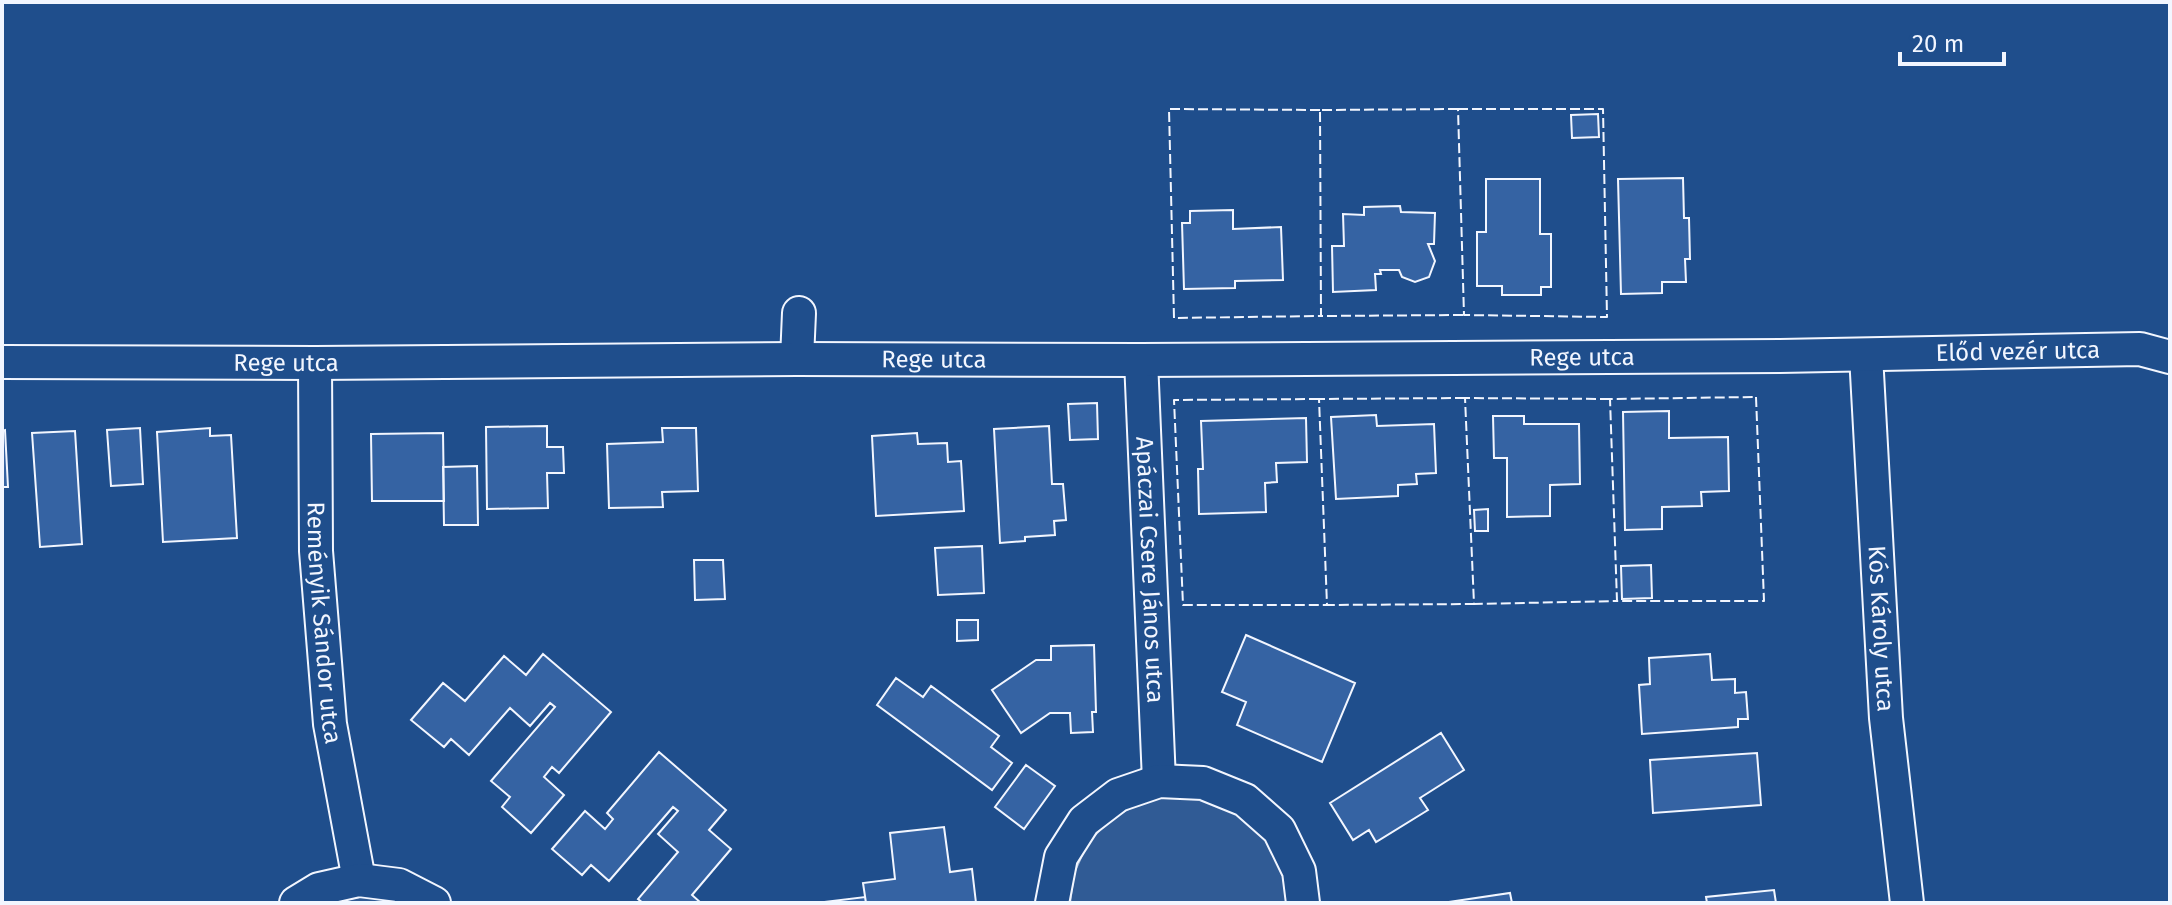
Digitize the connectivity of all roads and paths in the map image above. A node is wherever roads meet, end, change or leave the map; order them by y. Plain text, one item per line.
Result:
1 (799, 313) dead end
2 (1866, 355) junction
3 (2170, 357) edge
4 (797, 359) junction
5 (1141, 360) junction
6 (2, 362) edge
7 (315, 363) junction
8 (1159, 781) junction
9 (359, 880) junction
10 (296, 903) edge
11 (434, 903) edge
12 (1052, 903) edge
13 (1303, 903) edge
14 (1907, 903) edge

1 - 4 street
2 - 3 street, Előd vezér utca
2 - 5 street, Rege utca
2 - 14 street, Kós Károly utca
4 - 5 street, Rege utca
4 - 7 street, Rege utca
5 - 8 street, Apáczai Csere János utca
6 - 7 street, Rege utca
7 - 9 street, Reményik Sándor utca
8 - 12 street
8 - 13 street
9 - 10 street
9 - 11 street

